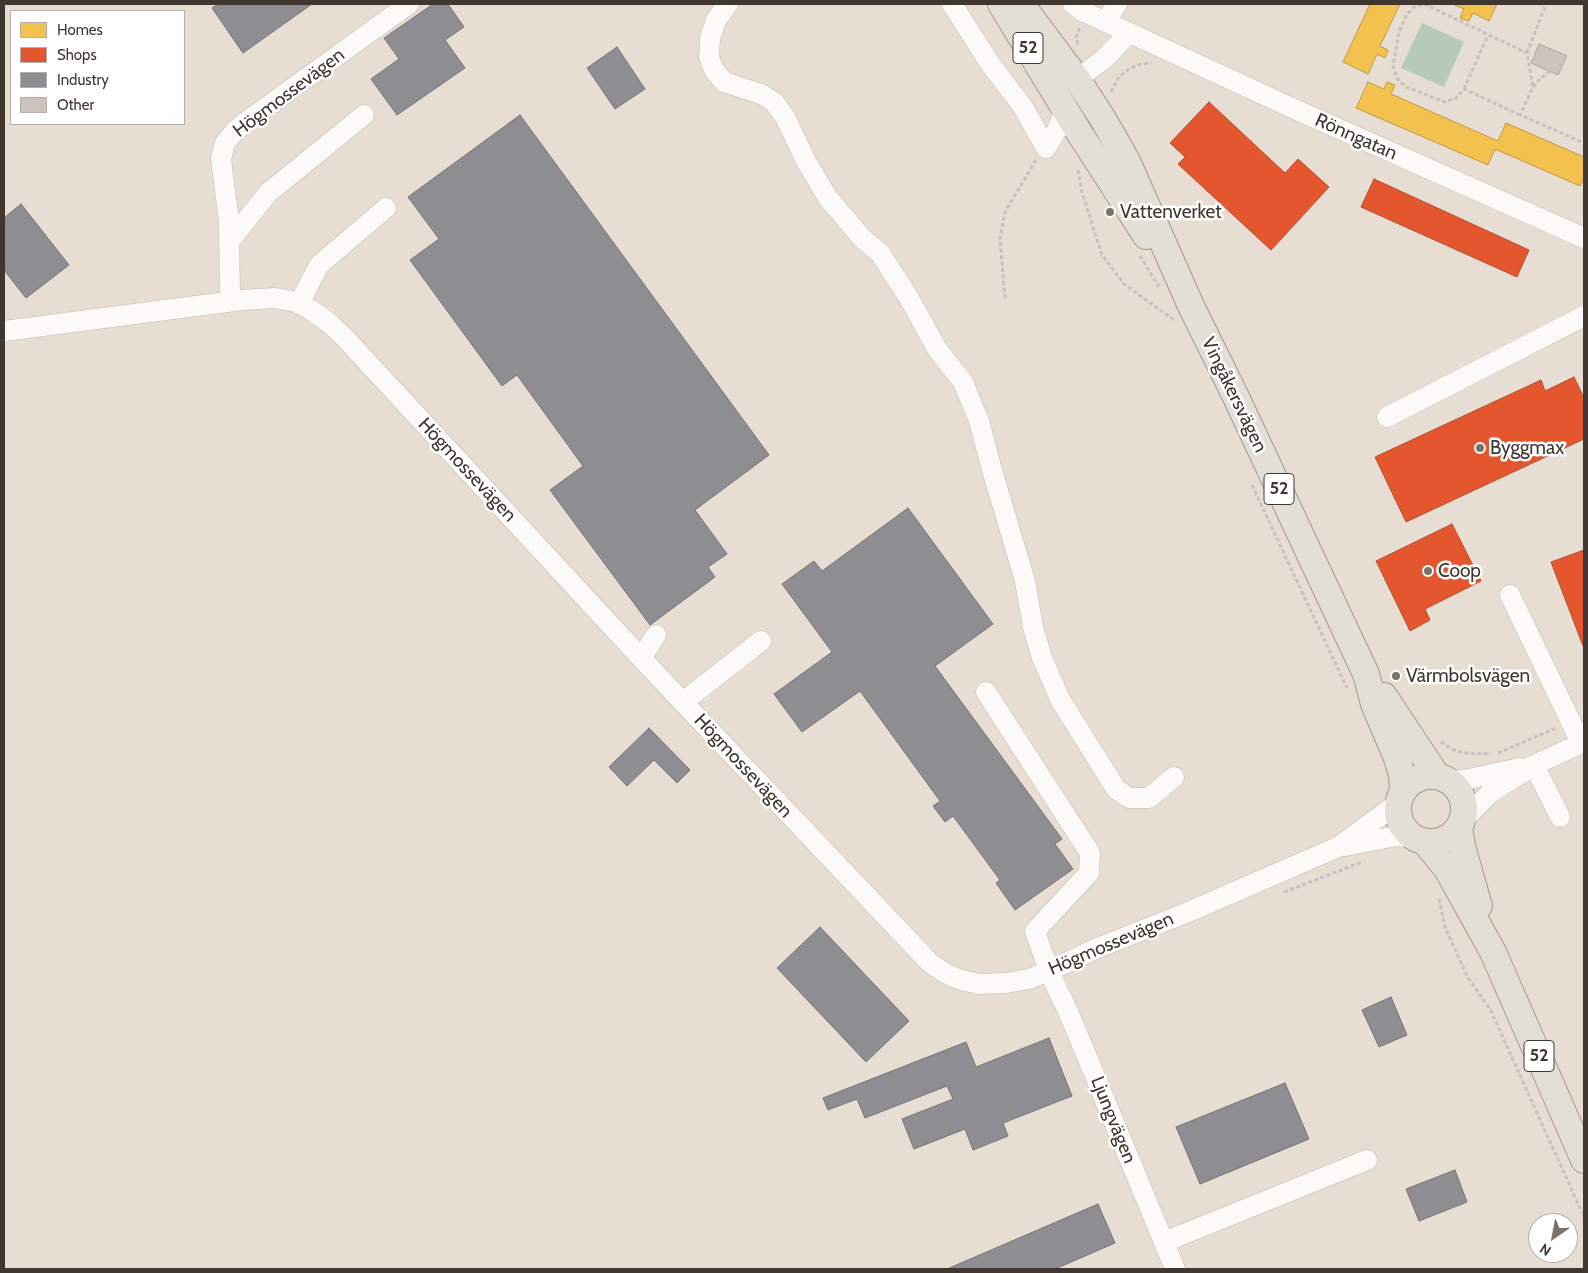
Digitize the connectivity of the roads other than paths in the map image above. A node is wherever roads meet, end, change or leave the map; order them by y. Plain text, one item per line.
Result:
1 (409, 4) edge
2 (728, 4) edge
3 (952, 4) edge
4 (1000, 4) edge
5 (1021, 4) edge
6 (1073, 4) edge
7 (1118, 4) edge
8 (1105, 22) junction
9 (1129, 33) junction
10 (1078, 79) junction
11 (1055, 92) junction
12 (364, 115) dead end
13 (386, 208) dead end
14 (1584, 238) edge
15 (229, 242) junction
16 (230, 301) junction
17 (299, 304) junction
18 (1185, 315) junction
19 (1584, 316) edge
20 (4, 331) edge
21 (1387, 417) dead end
22 (1510, 595) dead end
23 (656, 635) dead end
24 (761, 641) dead end
25 (641, 658) junction
26 (1357, 681) junction
27 (986, 692) dead end
28 (683, 702) junction
29 (1583, 742) edge
30 (1534, 765) junction
31 (1174, 777) dead end
32 (1443, 779) junction
33 (1401, 797) junction
34 (1560, 817) dead end
35 (1461, 824) junction
36 (1419, 839) junction
37 (1338, 847) junction
38 (1493, 952) junction
39 (1049, 970) junction
40 (1368, 1160) dead end
41 (1584, 1160) edge
42 (1164, 1242) junction
43 (1176, 1269) edge

1 - 15 street, Högmossevägen
2 - 31 street
3 - 11 street
4 - 11 main road, Vingåkersvägen / 52
5 - 10 main road, Vingåkersvägen / 52
6 - 8 street
7 - 8 street
8 - 9 street, Rönngatan
9 - 10 street
9 - 14 street, Rönngatan
10 - 11 main road
10 - 18 main road, Vingåkersvägen / 52
11 - 18 main road, Vingåkersvägen / 52
12 - 15 street
13 - 17 street
15 - 16 street, Högmossevägen
16 - 17 street, Högmossevägen
16 - 20 street, Högmossevägen
17 - 25 street, Högmossevägen
18 - 26 main road, Vingåkersvägen / 52
19 - 21 street
22 - 29 street
23 - 25 street
24 - 28 street
25 - 28 street, Högmossevägen
26 - 32 main road, Vingåkersvägen / 52
26 - 33 main road, Vingåkersvägen / 52
27 - 39 street, Ljungvägen
28 - 39 street, Högmossevägen
29 - 30 street
30 - 32 street
30 - 34 street
30 - 35 street
32 - 33 main road
32 - 35 main road, Vingåkersvägen / 52
33 - 36 main road, Vingåkersvägen / 52
33 - 37 street, Högmossevägen
35 - 36 main road
35 - 38 main road, Vingåkersvägen / 52
36 - 37 street, Högmossevägen
36 - 38 main road, Vingåkersvägen / 52
37 - 39 street, Högmossevägen
38 - 41 main road, Vingåkersvägen / 52
39 - 42 street, Ljungvägen
40 - 42 street
42 - 43 street, Ljungvägen

